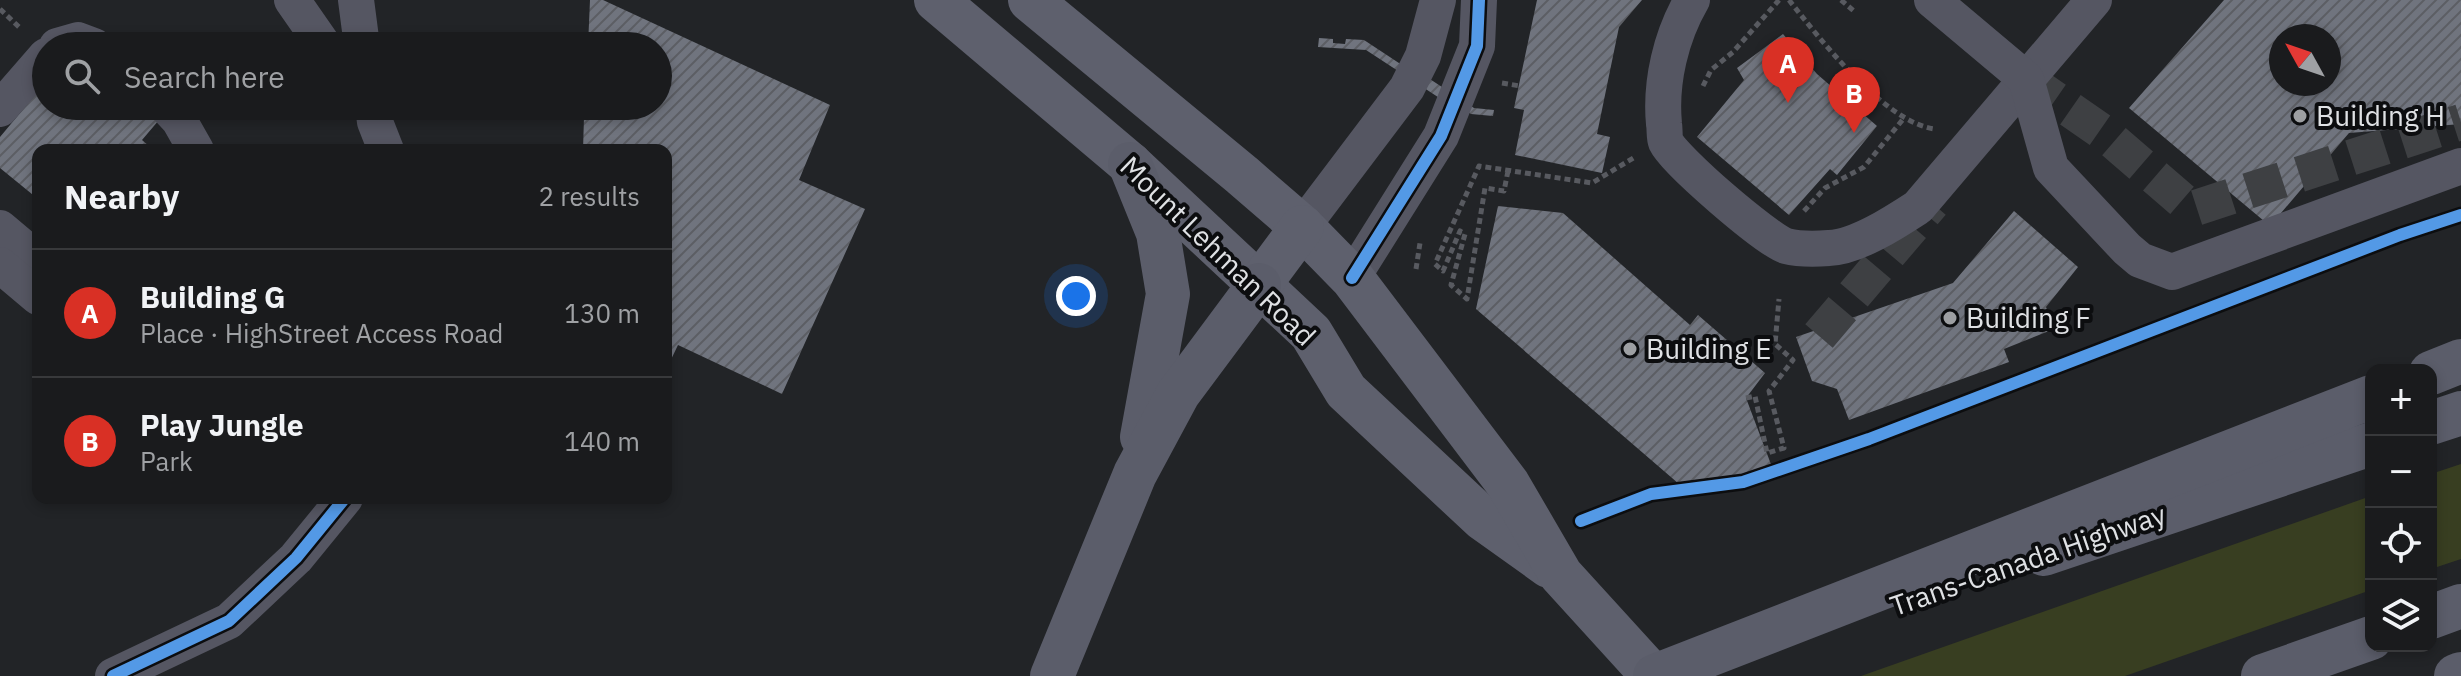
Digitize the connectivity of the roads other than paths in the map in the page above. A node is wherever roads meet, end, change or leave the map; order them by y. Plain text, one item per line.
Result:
1 (292, 0) edge
2 (356, 0) edge
3 (936, 0) edge
4 (1030, 0) edge
5 (1438, 0) edge
6 (1479, 0) edge
7 (1692, 0) edge
8 (1932, 0) edge
9 (2094, 0) edge
10 (314, 32) edge
11 (360, 32) edge
12 (32, 72) edge
13 (2026, 79) junction
14 (0, 109) edge
15 (179, 120) edge
16 (193, 144) edge
17 (1130, 164) junction
18 (2461, 166) edge
19 (1302, 227) junction
20 (0, 228) edge
21 (32, 255) edge
22 (0, 265) edge
23 (1352, 278) junction
24 (1259, 285) junction
25 (32, 292) edge
26 (1311, 333) junction
27 (2461, 361) edge
28 (2437, 371) edge
29 (2365, 399) edge
30 (2461, 413) edge
31 (2437, 421) edge
32 (2365, 446) edge
33 (1135, 474) junction
34 (340, 504) edge
35 (1561, 575) junction
36 (2461, 606) edge
37 (2437, 615) edge
38 (2365, 640) edge
39 (113, 676) edge
40 (1052, 676) edge
41 (1654, 676) edge
42 (1685, 676) edge
43 (2263, 676) edge

1 - 10 street
2 - 11 street
3 - 17 main road, Mount Lehman Road
4 - 19 main road, Mount Lehman Road
5 - 19 street
6 - 23 street
7 - 13 street
8 - 13 street
9 - 13 street
12 - 14 street
13 - 18 street
15 - 16 street
17 - 24 main road, Mount Lehman Road
17 - 33 highway
19 - 23 main road, Mount Lehman Road
19 - 24 main road
20 - 21 street
22 - 25 street
23 - 26 main road
23 - 35 main road, Mount Lehman Road
24 - 26 main road, Mount Lehman Road
24 - 33 highway
26 - 35 main road, Mount Lehman Road
27 - 28 highway
29 - 41 highway
30 - 31 highway
32 - 42 highway, Trans-Canada Highway
33 - 40 highway
34 - 39 street
35 - 41 main road, Mount Lehman Road
36 - 37 highway
38 - 43 highway

